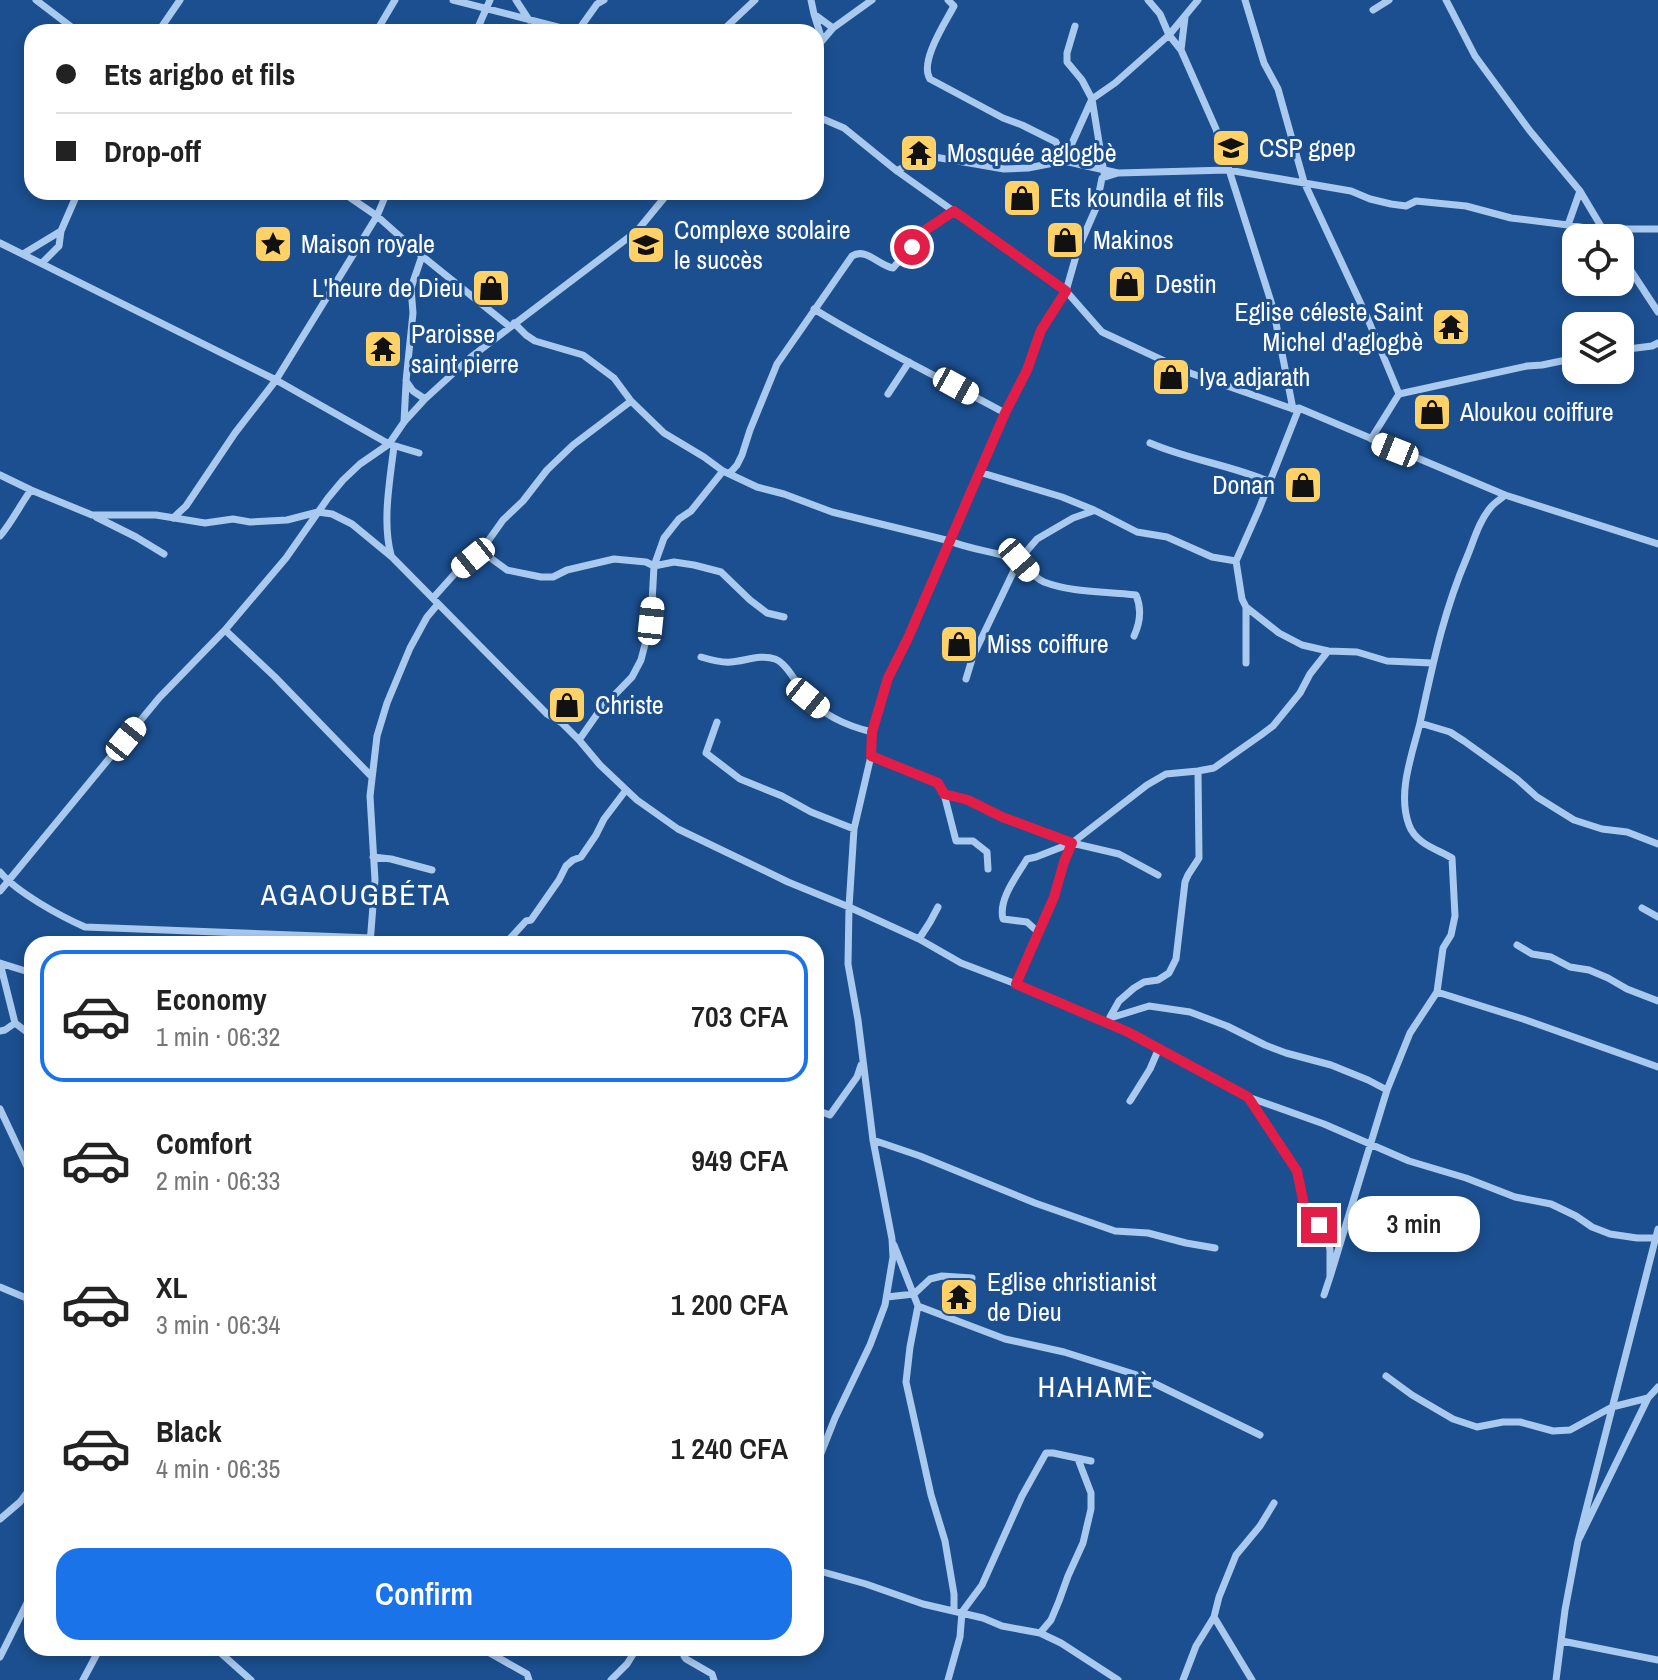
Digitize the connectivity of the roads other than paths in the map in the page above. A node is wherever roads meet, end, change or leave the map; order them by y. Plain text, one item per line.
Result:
1 (36, 0) edge
2 (180, 0) edge
3 (395, 0) edge
4 (453, 0) edge
5 (490, 0) edge
6 (516, 0) edge
7 (604, 0) edge
8 (755, 0) edge
9 (811, 0) edge
10 (872, 0) edge
11 (948, 0) edge
12 (1148, 0) edge
13 (1198, 0) edge
14 (1245, 0) edge
15 (1389, 0) edge
16 (1446, 0) edge
17 (485, 9) junction
18 (1373, 10) dead end
19 (814, 14) junction
20 (1185, 16) junction
21 (529, 20) junction
22 (68, 24) edge
23 (164, 24) edge
24 (381, 24) edge
25 (479, 24) edge
26 (545, 24) edge
27 (583, 24) edge
28 (730, 24) edge
29 (817, 24) edge
30 (1075, 26) dead end
31 (833, 28) junction
32 (1169, 35) junction
33 (824, 38) edge
34 (1181, 50) junction
35 (1092, 99) junction
36 (824, 119) edge
37 (1064, 161) junction
38 (1228, 170) junction
39 (897, 171) junction
40 (1103, 175) junction
41 (1304, 182) junction
42 (1580, 191) junction
43 (75, 200) edge
44 (354, 200) edge
45 (383, 200) edge
46 (662, 200) edge
47 (954, 211) junction
48 (377, 216) junction
49 (1562, 224) edge
50 (1568, 224) edge
51 (1600, 224) edge
52 (1634, 229) edge
53 (1658, 229) edge
54 (61, 231) junction
55 (0, 243) edge
56 (23, 254) junction
57 (422, 256) junction
58 (42, 263) junction
59 (1634, 274) edge
60 (1066, 291) junction
61 (814, 309) junction
62 (1658, 312) edge
63 (511, 325) junction
64 (1658, 343) edge
65 (1634, 348) edge
66 (1562, 361) edge
67 (909, 362) junction
68 (276, 380) junction
69 (406, 381) junction
70 (888, 394) dead end
71 (1399, 394) junction
72 (425, 399) junction
73 (631, 401) junction
74 (1296, 408) junction
75 (1005, 413) junction
76 (404, 422) junction
77 (1371, 439) junction
78 (1150, 443) dead end
79 (391, 445) junction
80 (419, 453) dead end
81 (979, 472) junction
82 (726, 473) junction
83 (0, 475) edge
84 (1270, 482) junction
85 (31, 490) junction
86 (1505, 495) junction
87 (1094, 510) junction
88 (318, 512) junction
89 (92, 515) junction
90 (173, 518) junction
91 (0, 536) edge
92 (950, 541) junction
93 (1658, 544) edge
94 (481, 551) junction
95 (164, 554) dead end
96 (392, 557) junction
97 (1019, 560) junction
98 (1236, 561) junction
99 (654, 566) junction
100 (435, 601) junction
101 (1246, 607) junction
102 (784, 617) dead end
103 (225, 630) junction
104 (1134, 636) dead end
105 (1328, 651) junction
106 (701, 657) dead end
107 (1246, 663) dead end
108 (1432, 663) junction
109 (966, 679) dead end
110 (717, 722) dead end
111 (1420, 723) junction
112 (872, 732) junction
113 (579, 740) junction
114 (871, 756) junction
115 (1198, 771) junction
116 (371, 776) junction
117 (626, 790) junction
118 (944, 794) junction
119 (854, 829) junction
120 (1072, 843) junction
121 (1658, 844) edge
122 (373, 857) junction
123 (988, 869) dead end
124 (432, 870) dead end
125 (0, 872) edge
126 (1158, 875) dead end
127 (7, 881) junction
128 (0, 891) edge
129 (849, 907) junction
130 (938, 907) dead end
131 (1642, 908) dead end
132 (1658, 917) edge
133 (1038, 932) junction
134 (256, 936) edge
135 (371, 936) edge
136 (512, 936) edge
137 (919, 939) junction
138 (1517, 945) dead end
139 (0, 963) edge
140 (24, 970) edge
141 (1016, 984) junction
142 (1437, 992) junction
143 (1658, 1001) edge
144 (1108, 1020) junction
145 (15, 1023) junction
146 (24, 1030) edge
147 (0, 1031) edge
148 (1159, 1048) junction
149 (862, 1061) junction
150 (1658, 1067) edge
151 (1387, 1090) junction
152 (1248, 1097) junction
153 (1130, 1101) dead end
154 (0, 1109) edge
155 (824, 1113) edge
156 (873, 1140) junction
157 (1370, 1145) junction
158 (24, 1160) edge
159 (1657, 1235) edge
160 (892, 1239) junction
161 (1215, 1248) dead end
162 (1330, 1277) junction
163 (972, 1278) dead end
164 (0, 1287) edge
165 (914, 1294) junction
166 (1324, 1295) dead end
167 (24, 1297) edge
168 (887, 1297) junction
169 (918, 1306) junction
170 (1386, 1376) dead end
171 (1658, 1387) edge
172 (1648, 1398) junction
173 (1612, 1407) junction
174 (1260, 1435) dead end
175 (824, 1446) edge
176 (1078, 1459) junction
177 (1091, 1461) dead end
178 (24, 1497) edge
179 (1274, 1503) dead end
180 (0, 1519) edge
181 (1578, 1541) junction
182 (824, 1572) edge
183 (24, 1609) edge
184 (958, 1611) junction
185 (1214, 1617) junction
186 (1040, 1633) junction
187 (1562, 1641) junction
188 (96, 1656) edge
189 (495, 1656) edge
190 (632, 1656) edge
191 (684, 1656) edge
192 (0, 1657) edge
193 (226, 1658) edge
194 (1658, 1660) edge
195 (83, 1680) edge
196 (251, 1680) edge
197 (529, 1680) edge
198 (611, 1680) edge
199 (714, 1680) edge
200 (948, 1680) edge
201 (1118, 1680) edge
202 (1183, 1680) edge
203 (1252, 1680) edge
204 (1556, 1680) edge

1 - 22 street
2 - 23 street
3 - 24 street
4 - 17 street
5 - 17 street
6 - 21 street
7 - 27 street
8 - 28 street
9 - 19 street
10 - 31 street
11 - 37 street
12 - 32 street
13 - 20 street
14 - 41 street
15 - 18 street
16 - 42 street
17 - 21 street
17 - 25 street
19 - 29 street
19 - 31 street
20 - 32 street
20 - 34 street
21 - 26 street
30 - 35 street
31 - 33 street
32 - 34 street
32 - 35 street
34 - 38 street
35 - 37 street
35 - 40 street
36 - 39 street
37 - 39 street
37 - 40 street
38 - 40 street
38 - 41 street
38 - 74 street
39 - 47 street
40 - 60 street
41 - 49 street
41 - 71 street
42 - 50 street
42 - 51 street
43 - 54 street
44 - 48 street
45 - 48 street
46 - 63 street
47 - 60 street
47 - 61 street
48 - 57 street
48 - 68 street
52 - 53 street
54 - 56 street
54 - 58 street
55 - 56 street
56 - 58 street
57 - 63 street
57 - 69 street
58 - 68 street
59 - 62 street
60 - 74 street
60 - 75 street
61 - 67 street
61 - 82 street
63 - 72 street
63 - 73 street
64 - 65 street
66 - 71 street
67 - 70 street
67 - 75 street
68 - 79 street
68 - 90 street
69 - 72 street
69 - 76 street
71 - 77 street
72 - 76 street
73 - 82 street
73 - 94 street
74 - 77 street
74 - 84 street
75 - 81 street
76 - 79 street
77 - 86 street
78 - 84 street
79 - 80 street
79 - 88 street
79 - 96 street
81 - 87 street
81 - 92 street
82 - 92 street
82 - 99 street
83 - 85 street
84 - 98 street
85 - 89 street
85 - 91 street
86 - 93 street
86 - 108 street
87 - 97 street
87 - 98 street
88 - 90 street
88 - 96 street
88 - 103 street
89 - 90 street
89 - 95 street
92 - 97 street
92 - 112 street
94 - 99 street
94 - 100 street
96 - 100 street
97 - 104 street
97 - 109 street
98 - 101 street
99 - 102 street
99 - 113 street
100 - 113 street
100 - 116 street
101 - 105 street
101 - 107 street
103 - 116 street
103 - 127 street
105 - 108 street
105 - 115 street
106 - 112 street
108 - 111 street
110 - 119 street
111 - 121 street
111 - 142 street
112 - 114 street
113 - 117 street
114 - 118 street
114 - 119 street
115 - 120 street
115 - 144 street
116 - 122 street
117 - 129 street
117 - 136 street
118 - 120 street
118 - 123 street
119 - 129 street
120 - 126 street
120 - 133 street
120 - 133 street
122 - 124 street
122 - 135 street
125 - 127 street
127 - 128 street
127 - 134 street
129 - 137 street
129 - 149 street
130 - 137 street
131 - 132 street
133 - 141 street
137 - 141 street
138 - 143 street
139 - 140 street
139 - 145 street
141 - 144 street
142 - 150 street
142 - 151 street
144 - 148 street
144 - 151 street
145 - 146 street
145 - 147 street
148 - 152 street
148 - 153 street
149 - 155 street
149 - 156 street
151 - 157 street
152 - 157 street
152 - 162 street
154 - 158 street
156 - 160 street
156 - 161 street
157 - 159 street
157 - 162 street
159 - 173 street
160 - 165 street
160 - 168 street
162 - 166 street
163 - 165 street
164 - 167 street
165 - 168 street
165 - 169 street
168 - 175 street
169 - 174 street
169 - 184 street
170 - 173 street
171 - 172 street
172 - 173 street
172 - 181 street
173 - 181 street
176 - 177 street
176 - 184 street
176 - 186 street
178 - 180 street
179 - 185 street
181 - 187 street
182 - 184 street
183 - 192 street
184 - 186 street
184 - 200 street
185 - 202 street
185 - 203 street
186 - 201 street
187 - 194 street
187 - 204 street
188 - 195 street
189 - 197 street
190 - 198 street
191 - 199 street
193 - 196 street

